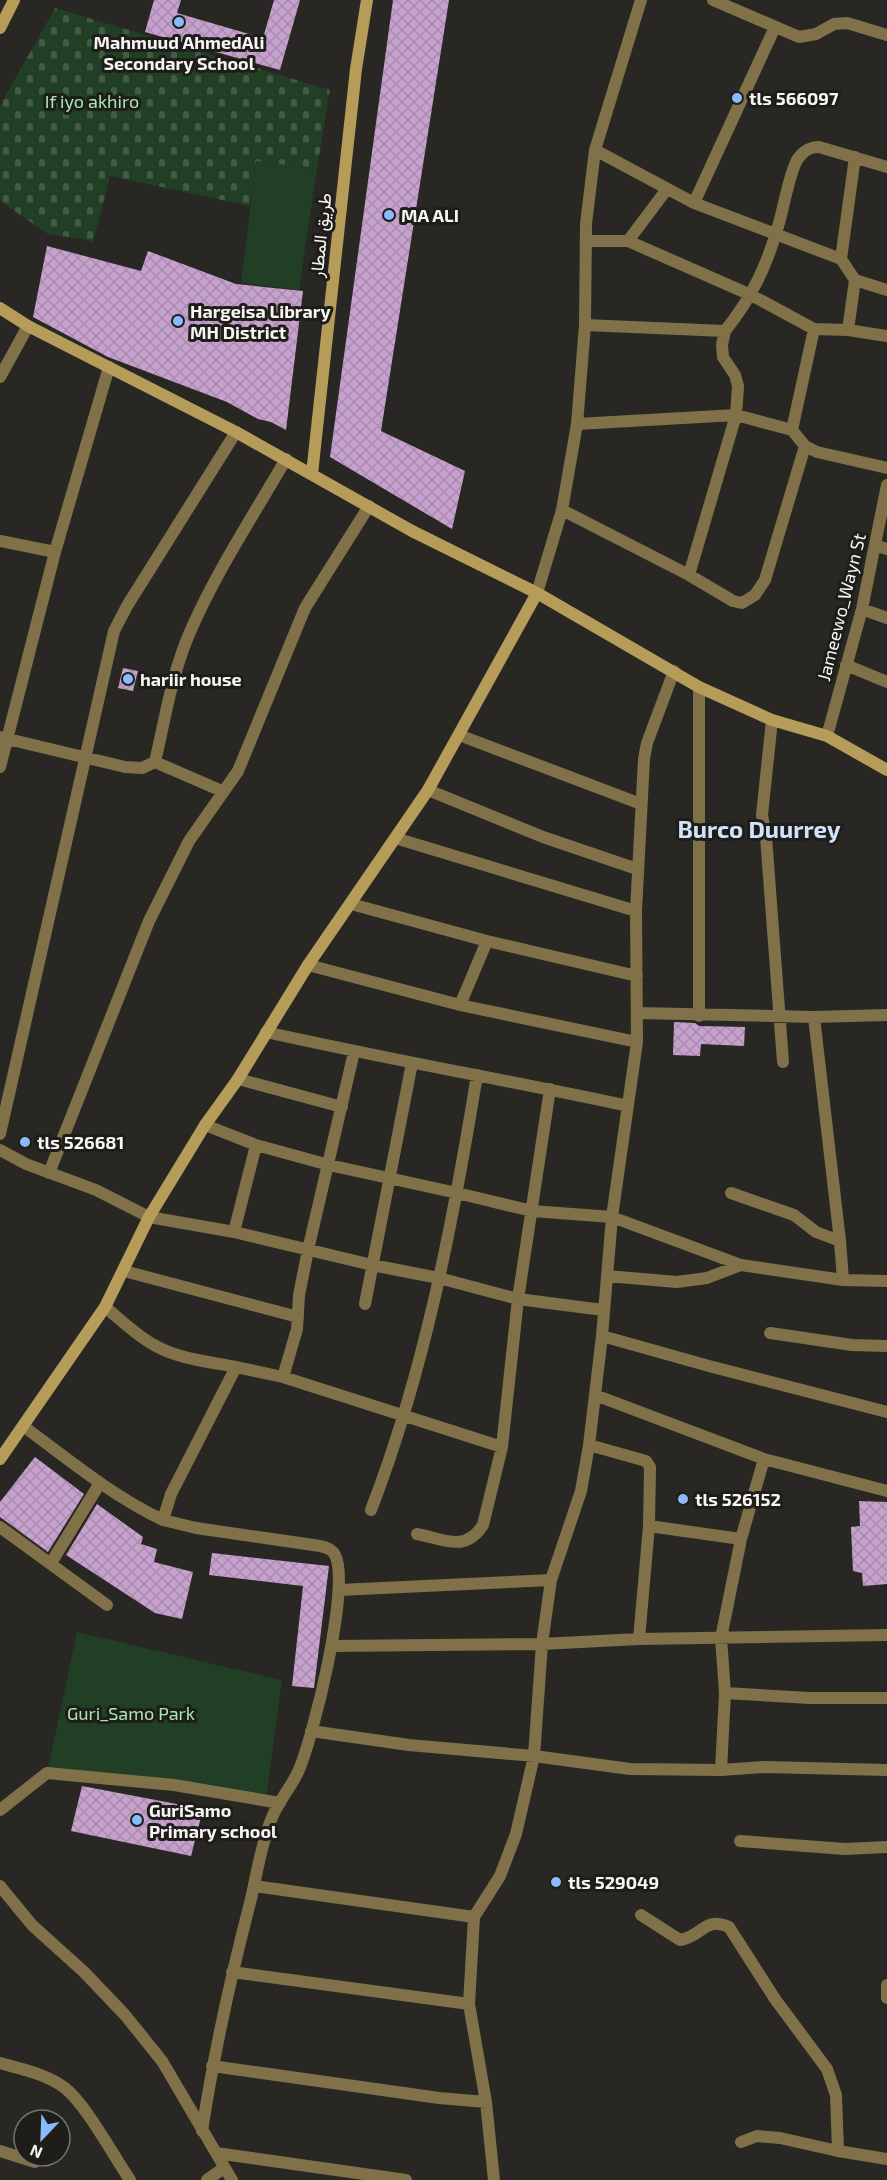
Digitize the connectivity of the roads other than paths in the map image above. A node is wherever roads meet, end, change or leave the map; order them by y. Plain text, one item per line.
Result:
1 (14, 0) edge
2 (367, 0) edge
3 (641, 0) edge
4 (713, 0) edge
5 (775, 27) junction
6 (0, 28) edge
7 (887, 35) edge
8 (595, 150) junction
9 (855, 156) junction
10 (887, 167) edge
11 (667, 189) junction
12 (694, 203) junction
13 (776, 236) junction
14 (586, 241) junction
15 (628, 241) junction
16 (841, 260) junction
17 (855, 280) junction
18 (887, 290) edge
19 (751, 296) junction
20 (0, 308) edge
21 (585, 325) junction
22 (28, 326) junction
23 (814, 329) junction
24 (848, 330) junction
25 (725, 331) junction
26 (887, 336) edge
27 (109, 367) junction
28 (0, 378) edge
29 (736, 415) junction
30 (577, 424) junction
31 (792, 430) junction
32 (236, 432) junction
33 (805, 446) junction
34 (286, 459) junction
35 (887, 468) edge
36 (312, 474) junction
37 (887, 485) edge
38 (369, 506) junction
39 (562, 510) junction
40 (0, 541) edge
41 (881, 547) edge
42 (55, 552) junction
43 (689, 575) junction
44 (537, 593) junction
45 (861, 609) junction
46 (887, 618) edge
47 (846, 665) junction
48 (674, 671) junction
49 (887, 682) edge
50 (699, 687) junction
51 (772, 720) junction
52 (459, 735) junction
53 (827, 736) junction
54 (3, 738) edge
55 (86, 757) junction
56 (155, 762) junction
57 (0, 767) edge
58 (887, 770) edge
59 (428, 790) junction
60 (222, 791) junction
61 (641, 804) junction
62 (395, 838) junction
63 (637, 869) junction
64 (351, 904) junction
65 (636, 911) junction
66 (487, 941) junction
67 (308, 965) junction
68 (637, 976) junction
69 (460, 1005) junction
70 (638, 1013) junction
71 (887, 1015) edge
72 (699, 1016) junction
73 (780, 1016) junction
74 (814, 1017) junction
75 (266, 1032) junction
76 (637, 1042) junction
77 (354, 1052) junction
78 (783, 1062) dead end
79 (412, 1063) junction
80 (477, 1075) junction
81 (238, 1079) junction
82 (550, 1089) junction
83 (627, 1106) junction
84 (342, 1107) junction
85 (205, 1125) junction
86 (0, 1134) edge
87 (256, 1145) junction
88 (0, 1150) edge
89 (329, 1165) junction
90 (49, 1173) junction
91 (389, 1179) junction
92 (457, 1193) junction
93 (731, 1193) dead end
94 (532, 1212) junction
95 (149, 1217) junction
96 (612, 1217) junction
97 (234, 1232) junction
98 (840, 1241) junction
99 (308, 1250) junction
100 (372, 1265) junction
101 (741, 1265) junction
102 (124, 1271) junction
103 (606, 1276) junction
104 (439, 1278) junction
105 (843, 1280) junction
106 (887, 1281) edge
107 (518, 1299) junction
108 (365, 1304) dead end
109 (105, 1307) junction
110 (603, 1310) junction
111 (298, 1317) junction
112 (770, 1333) dead end
113 (602, 1336) junction
114 (887, 1346) edge
115 (236, 1367) junction
116 (283, 1377) junction
117 (595, 1395) junction
118 (887, 1412) edge
119 (403, 1416) junction
120 (23, 1426) junction
121 (589, 1445) junction
122 (502, 1447) junction
123 (764, 1459) junction
124 (0, 1460) edge
125 (100, 1483) junction
126 (887, 1491) edge
127 (371, 1510) dead end
128 (163, 1520) junction
129 (649, 1526) junction
130 (0, 1527) edge
131 (417, 1534) dead end
132 (741, 1539) junction
133 (51, 1563) junction
134 (551, 1580) junction
135 (339, 1590) junction
136 (107, 1605) dead end
137 (887, 1635) edge
138 (721, 1638) junction
139 (639, 1639) junction
140 (542, 1644) junction
141 (331, 1646) junction
142 (725, 1693) junction
143 (887, 1698) edge
144 (311, 1731) junction
145 (534, 1756) junction
146 (721, 1770) junction
147 (887, 1770) edge
148 (280, 1803) junction
149 (0, 1810) edge
150 (740, 1841) dead end
151 (887, 1847) edge
152 (0, 1886) edge
153 (254, 1886) junction
154 (641, 1915) dead end
155 (474, 1917) junction
156 (232, 1972) junction
157 (887, 1985) edge
158 (887, 1998) edge
159 (469, 2004) junction
160 (0, 2063) edge
161 (212, 2067) junction
162 (486, 2102) junction
163 (202, 2131) junction
164 (741, 2142) dead end
165 (838, 2151) junction
166 (216, 2153) junction
167 (887, 2159) edge
168 (224, 2169) junction
169 (130, 2180) edge
170 (207, 2180) edge
171 (232, 2180) edge
172 (406, 2180) edge
173 (494, 2180) edge

1 - 6 main road
2 - 36 main road, طريق المطار
3 - 8 street
4 - 5 street
5 - 7 street
5 - 12 street
8 - 11 street
8 - 14 street
9 - 10 street
9 - 13 street
9 - 16 street
11 - 12 street
11 - 15 street
12 - 13 street
13 - 16 street
13 - 19 street
14 - 15 street
14 - 21 street
15 - 19 street
16 - 17 street
17 - 18 street
17 - 24 street
19 - 23 street
19 - 25 street
20 - 22 main road
21 - 25 street
21 - 30 street
22 - 27 main road
22 - 28 street
23 - 24 street
23 - 31 street
24 - 26 street
25 - 29 street
27 - 32 main road
27 - 42 street
29 - 30 street
29 - 31 street
29 - 43 street
30 - 39 street
31 - 33 street
32 - 34 main road
32 - 55 street
33 - 35 street
33 - 43 street
34 - 36 main road
34 - 56 street
36 - 38 main road
37 - 41 street, Jameewo_Wayn St
38 - 44 main road
38 - 60 street
39 - 43 street
39 - 44 street
40 - 42 street
41 - 45 street, Jameewo_Wayn St
42 - 54 street
44 - 48 main road
44 - 52 main road
45 - 46 street
45 - 47 street, Jameewo_Wayn St
47 - 49 street
47 - 53 street, Jameewo_Wayn St
48 - 50 main road
48 - 61 street
50 - 51 main road
50 - 72 street
51 - 53 main road
51 - 73 street
52 - 59 main road
52 - 61 street
53 - 58 main road
54 - 55 street
54 - 57 street
55 - 56 street
55 - 86 street
56 - 60 street
59 - 62 main road
59 - 63 street
60 - 90 street
61 - 63 street
62 - 64 main road
62 - 65 street
63 - 65 street
64 - 66 street
64 - 67 main road
65 - 68 street
66 - 68 street
66 - 69 street
67 - 69 street
67 - 75 main road
68 - 70 street
69 - 76 street
70 - 72 street
70 - 76 street
71 - 74 street
72 - 73 street
73 - 74 street
73 - 78 street
74 - 98 street
75 - 77 street
75 - 81 main road
76 - 83 street
77 - 79 street
77 - 84 street
79 - 80 street
79 - 91 street
80 - 82 street
80 - 92 street
81 - 84 street
81 - 85 main road
82 - 83 street
82 - 94 street
83 - 96 street
84 - 89 street
85 - 87 street
85 - 95 main road
87 - 89 street
87 - 97 street
88 - 90 street
89 - 91 street
89 - 99 street
90 - 95 street
91 - 92 street
91 - 100 street
92 - 94 street
92 - 104 street
93 - 98 street
94 - 96 street
94 - 107 street
95 - 97 street
95 - 102 main road
96 - 101 street
96 - 103 street
97 - 99 street
98 - 105 street
99 - 100 street
99 - 111 street
100 - 104 street
100 - 108 street
101 - 103 street
101 - 105 street
102 - 109 main road
102 - 111 street
103 - 110 street
104 - 107 street
104 - 119 street
105 - 106 street
107 - 110 street
107 - 122 street
109 - 115 street
109 - 120 main road
110 - 113 street
111 - 116 street
112 - 114 street
113 - 117 street
113 - 118 street
115 - 116 street
115 - 128 street
116 - 119 street
117 - 121 street
117 - 123 street
119 - 122 street
119 - 127 street
120 - 124 main road
120 - 125 street
121 - 129 street
121 - 134 street
122 - 131 street
123 - 126 street
123 - 132 street
125 - 128 street
125 - 133 street
128 - 135 street
129 - 132 street
129 - 139 street
130 - 133 street
132 - 138 street
133 - 136 street
134 - 135 street
134 - 140 street
135 - 141 street
137 - 138 street
138 - 139 street
138 - 142 street
139 - 140 street
140 - 141 street
140 - 145 street
141 - 144 street
142 - 143 street
142 - 146 street
144 - 145 street
144 - 148 street
145 - 146 street
145 - 155 street
146 - 147 street
148 - 149 street
148 - 153 street
150 - 151 street
152 - 163 street
153 - 155 street
153 - 156 street
154 - 165 street
155 - 159 street
156 - 159 street
156 - 161 street
157 - 158 street
159 - 162 street
160 - 169 street
161 - 162 street
161 - 163 street
162 - 173 street
163 - 166 street
164 - 165 street
165 - 167 street
166 - 168 street
166 - 172 street
168 - 170 street
168 - 171 street

